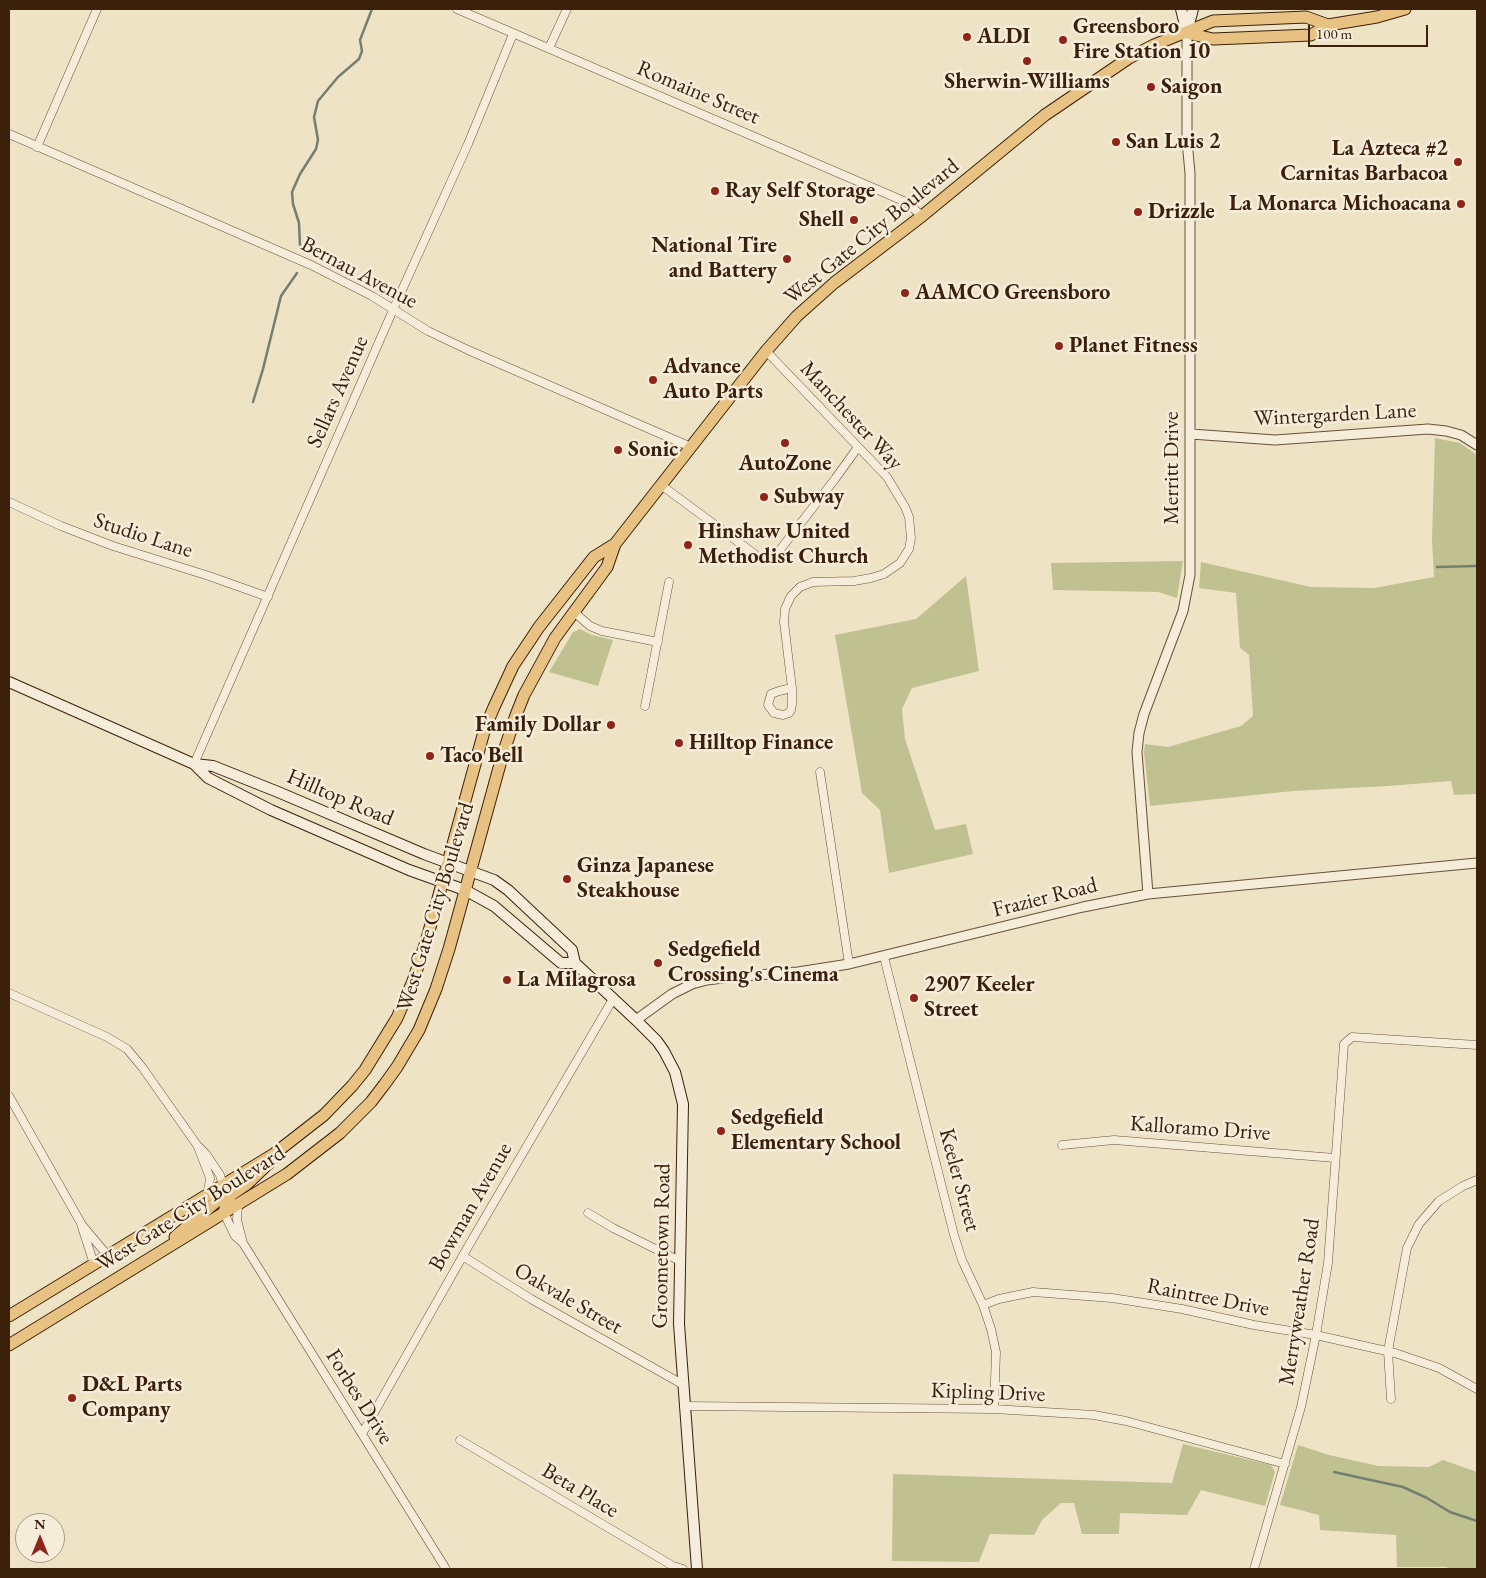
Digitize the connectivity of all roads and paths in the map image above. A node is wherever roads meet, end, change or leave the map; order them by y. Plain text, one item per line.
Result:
1 (97, 9) edge
2 (456, 9) edge
3 (567, 9) edge
4 (1181, 9) edge
5 (1193, 9) edge
6 (1405, 9) edge
7 (1328, 25) junction
8 (1187, 33) junction
9 (513, 34) junction
10 (549, 48) junction
11 (9, 134) edge
12 (37, 147) junction
13 (922, 216) junction
14 (393, 310) junction
15 (766, 351) junction
16 (1191, 434) junction
17 (1477, 445) edge
18 (691, 447) junction
19 (858, 447) junction
20 (661, 485) junction
21 (9, 502) edge
22 (614, 544) junction
23 (669, 582) dead end
24 (268, 597) junction
25 (574, 612) junction
26 (658, 642) junction
27 (9, 682) edge
28 (792, 688) dead end
29 (645, 706) dead end
30 (194, 764) junction
31 (820, 772) dead end
32 (448, 863) junction
33 (1477, 863) edge
34 (471, 870) junction
35 (442, 882) junction
36 (466, 890) junction
37 (1148, 894) junction
38 (884, 957) junction
39 (575, 963) junction
40 (849, 964) junction
41 (9, 994) edge
42 (613, 999) junction
43 (636, 1020) junction
44 (1477, 1045) edge
45 (9, 1096) edge
46 (291, 1142) junction
47 (197, 1145) junction
48 (1062, 1145) dead end
49 (1335, 1158) junction
50 (1477, 1180) edge
51 (223, 1185) junction
52 (208, 1194) junction
53 (238, 1205) junction
54 (224, 1213) junction
55 (588, 1213) dead end
56 (82, 1225) junction
57 (243, 1242) junction
58 (155, 1255) junction
59 (108, 1256) junction
60 (464, 1257) junction
61 (680, 1261) junction
62 (94, 1264) junction
63 (984, 1305) junction
64 (9, 1316) edge
65 (1316, 1335) junction
66 (9, 1345) edge
67 (1388, 1352) junction
68 (682, 1384) junction
69 (1477, 1389) edge
70 (1391, 1399) dead end
71 (684, 1406) junction
72 (994, 1409) junction
73 (362, 1434) junction
74 (460, 1440) dead end
75 (1285, 1464) junction
76 (446, 1569) edge
77 (683, 1569) edge
78 (697, 1569) edge
79 (1254, 1569) edge

1 - 12 street
2 - 9 street, Romaine Street
3 - 10 street
4 - 8 main road, Merritt Drive
5 - 8 main road, Merritt Drive
6 - 7 main road, West Gate City Boulevard
7 - 8 main road, West Gate City Boulevard
7 - 8 main road, West Gate City Boulevard
8 - 13 main road, West Gate City Boulevard
8 - 16 street, Merritt Drive
9 - 10 street, Romaine Street
9 - 14 street, Sellars Avenue
10 - 13 street, Romaine Street
11 - 12 street, Bernau Avenue
12 - 14 street, Bernau Avenue
13 - 15 main road, West Gate City Boulevard
14 - 18 street, Bernau Avenue
14 - 24 street, Sellars Avenue
15 - 18 main road, West Gate City Boulevard
15 - 19 street, Manchester Way
16 - 17 street, Wintergarden Lane
16 - 37 street, Merritt Drive
18 - 20 main road, West Gate City Boulevard
19 - 20 street
19 - 28 street, Manchester Way
20 - 22 main road, West Gate City Boulevard
21 - 24 street, Studio Lane
22 - 25 main road, West Gate City Boulevard
22 - 32 main road, West Gate City Boulevard
23 - 26 street
24 - 30 street, Sellars Avenue
25 - 26 street
25 - 34 main road, West Gate City Boulevard
26 - 29 street
27 - 30 main road, Hilltop Road
30 - 32 main road, Hilltop Road
30 - 35 main road, Hilltop Road
31 - 40 street
32 - 34 main road, Hilltop Road
32 - 35 main road, West Gate City Boulevard
33 - 37 street, Frazier Road
34 - 36 main road, West Gate City Boulevard
34 - 39 main road, Groometown Road
35 - 36 main road, Groometown Road
35 - 46 main road, West Gate City Boulevard
36 - 39 main road, Groometown Road
36 - 53 main road, West Gate City Boulevard
37 - 38 street, Frazier Road
38 - 40 street, Frazier Road
38 - 63 street, Keeler Street
39 - 42 main road, Groometown Road
40 - 43 street, Frazier Road
41 - 47 street
42 - 43 main road, Groometown Road
42 - 60 street, Bowman Avenue
43 - 61 main road, Groometown Road
44 - 49 street, Merryweather Road
45 - 56 street
46 - 51 main road, West Gate City Boulevard
46 - 54 main road
47 - 51 street
47 - 52 street
48 - 49 street, Kalloramo Drive
49 - 65 street, Merryweather Road
50 - 67 street
51 - 52 main road, West Gate City Boulevard
51 - 58 main road
52 - 59 main road, West Gate City Boulevard
53 - 54 main road, West Gate City Boulevard
53 - 57 street, Forbes Drive
54 - 57 street, Forbes Drive
54 - 58 main road, West Gate City Boulevard
55 - 61 street
56 - 59 street
56 - 62 street
57 - 73 street, Forbes Drive
58 - 66 main road, West Gate City Boulevard
59 - 62 main road, West Gate City Boulevard
60 - 68 street, Oakvale Street
60 - 73 street, Bowman Avenue
61 - 68 main road, Groometown Road
62 - 64 main road, West Gate City Boulevard
63 - 65 street, Raintree Drive
63 - 72 street, Keeler Street
65 - 67 street, Raintree Drive
65 - 75 street, Merryweather Road
67 - 69 street, Raintree Drive
67 - 70 street
68 - 71 main road, Groometown Road
71 - 72 street, Kipling Drive
71 - 78 main road, Groometown Road
72 - 75 street, Kipling Drive
73 - 76 street, Forbes Drive
74 - 77 street, Beta Place
75 - 79 street, Merryweather Road

